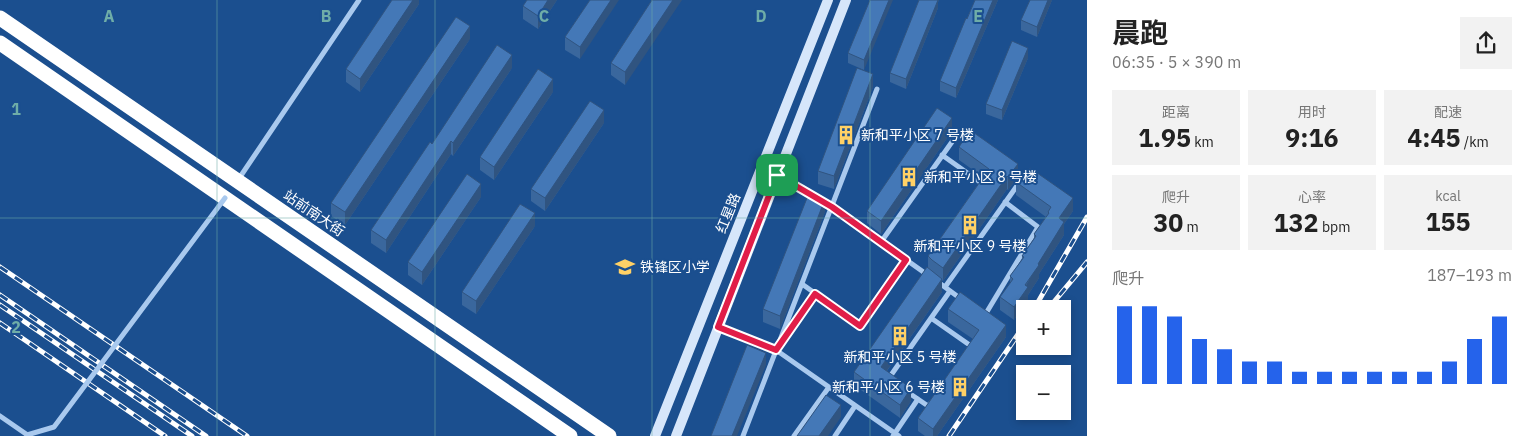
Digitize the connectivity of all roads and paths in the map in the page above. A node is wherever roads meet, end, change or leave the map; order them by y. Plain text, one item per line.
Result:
1 (359, 0) edge
2 (828, 0) edge
3 (846, 0) edge
4 (0, 18) edge
5 (0, 43) edge
6 (877, 89) dead end
7 (959, 132) dead end
8 (942, 155) junction
9 (777, 175) junction
10 (237, 180) junction
11 (1021, 180) edge
12 (980, 182) edge
13 (225, 198) junction
14 (1005, 202) junction
15 (832, 207) junction
16 (882, 242) junction
17 (906, 260) junction
18 (802, 284) junction
19 (945, 287) junction
20 (950, 291) junction
21 (815, 294) junction
22 (964, 301) edge
23 (978, 311) edge
24 (985, 316) junction
25 (931, 318) junction
26 (991, 320) edge
27 (718, 327) junction
28 (776, 350) junction
29 (966, 354) edge
30 (896, 384) edge
31 (829, 387) junction
32 (904, 389) edge
33 (918, 399) junction
34 (934, 399) edge
35 (856, 406) junction
36 (0, 416) edge
37 (28, 435) edge
38 (896, 435) edge
39 (570, 436) edge
40 (609, 436) edge
41 (655, 436) edge
42 (676, 436) edge
43 (743, 436) edge
44 (794, 436) edge
45 (835, 436) edge

1 - 10 street
2 - 41 street, 红星路
3 - 9 street
4 - 10 highway, 站前南大街
5 - 13 highway
6 - 15 street
7 - 8 street
8 - 12 street
8 - 16 street
9 - 15 street
9 - 27 street
10 - 40 highway, 站前南大街
11 - 14 street
13 - 37 street, bridge
13 - 39 highway
14 - 19 street
14 - 24 street
15 - 16 street
15 - 18 street
16 - 17 street
17 - 19 street
17 - 21 street
18 - 21 street
18 - 28 street
19 - 20 street
20 - 22 street
20 - 25 street
21 - 28 street
23 - 24 street
24 - 26 street
25 - 29 street
25 - 30 street
27 - 28 street
27 - 42 street
28 - 31 street
28 - 43 street
31 - 35 street
31 - 44 street
32 - 33 street
33 - 34 street
33 - 38 street
35 - 38 street
35 - 45 street
36 - 37 street

